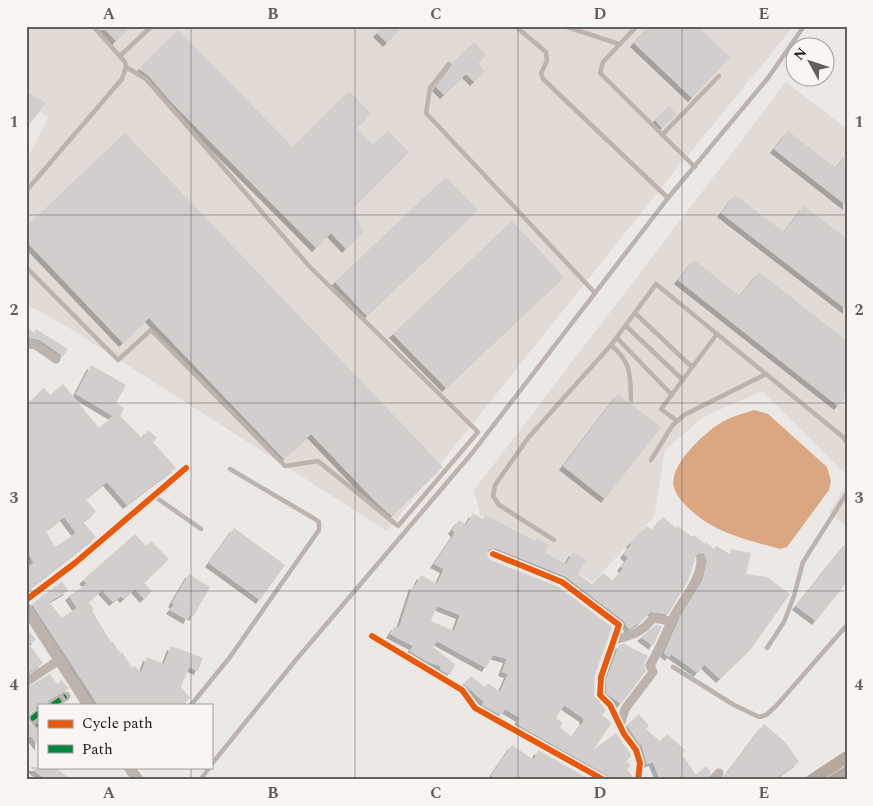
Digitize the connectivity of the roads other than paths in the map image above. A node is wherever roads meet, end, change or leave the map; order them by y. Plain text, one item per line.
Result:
1 (94, 26) edge
2 (152, 26) edge
3 (515, 26) edge
4 (564, 26) edge
5 (636, 26) edge
6 (804, 26) edge
7 (619, 44) junction
8 (120, 55) junction
9 (449, 64) dead end
10 (126, 67) junction
11 (719, 76) dead end
12 (662, 135) junction
13 (694, 167) junction
14 (26, 191) edge
15 (668, 198) junction
16 (26, 267) edge
17 (595, 293) junction
18 (635, 312) junction
19 (626, 326) junction
20 (717, 334) junction
21 (616, 338) junction
22 (26, 343) edge
23 (611, 345) junction
24 (56, 359) dead end
25 (692, 367) junction
26 (766, 374) junction
27 (682, 380) junction
28 (672, 395) junction
29 (631, 400) dead end
30 (677, 421) junction
31 (847, 444) edge
32 (651, 460) dead end
33 (186, 468) dead end
34 (230, 469) dead end
35 (847, 493) edge
36 (154, 496) junction
37 (201, 529) dead end
38 (554, 540) dead end
39 (493, 554) dead end
40 (701, 558) dead end
41 (26, 600) edge
42 (26, 608) edge
43 (671, 621) junction
44 (847, 625) edge
45 (372, 636) dead end
46 (614, 640) junction
47 (767, 648) dead end
48 (59, 660) junction
49 (673, 667) dead end
50 (26, 682) edge
51 (66, 696) dead end
52 (54, 704) edge
53 (87, 704) edge
54 (192, 704) edge
55 (38, 714) edge
56 (38, 724) edge
57 (620, 726) junction
58 (847, 758) edge
59 (212, 764) edge
60 (209, 768) edge
61 (847, 772) edge
62 (200, 780) edge
63 (604, 780) edge
64 (638, 780) edge
65 (812, 780) edge
66 (834, 780) edge

1 - 8 lane
2 - 8 lane
3 - 15 lane
4 - 7 lane
5 - 7 lane
6 - 13 lane
7 - 12 lane
8 - 10 lane
9 - 17 lane
10 - 14 lane
10 - 16 lane
11 - 12 lane
12 - 13 lane
13 - 15 lane
15 - 17 lane
17 - 59 lane
18 - 19 lane
18 - 20 lane
18 - 25 lane
19 - 21 lane
19 - 27 lane
20 - 25 lane
20 - 26 lane
21 - 23 lane
21 - 28 lane
22 - 24 street
23 - 29 lane
23 - 38 lane
25 - 27 lane
26 - 30 lane
26 - 31 lane
27 - 28 lane
28 - 30 lane
30 - 32 lane
33 - 36 street
34 - 54 lane
35 - 47 lane
36 - 37 lane
36 - 41 street
39 - 46 street
40 - 43 street
42 - 48 street
43 - 46 street
43 - 57 street
44 - 49 lane
45 - 63 street
46 - 57 street
48 - 50 street
48 - 53 street
51 - 52 street
55 - 56 street
57 - 64 street
58 - 65 main road
60 - 62 lane
61 - 66 main road

